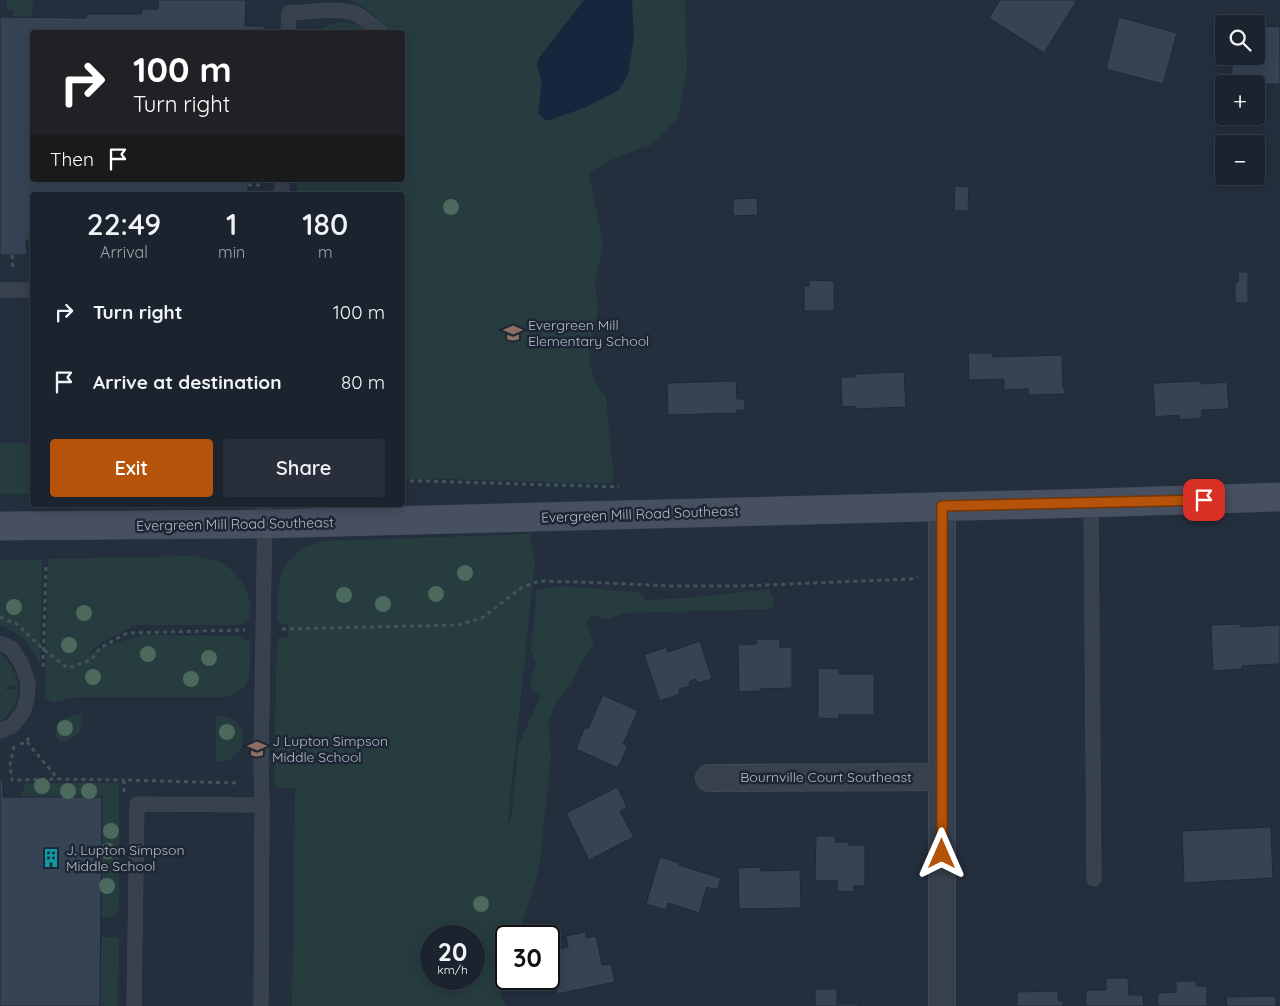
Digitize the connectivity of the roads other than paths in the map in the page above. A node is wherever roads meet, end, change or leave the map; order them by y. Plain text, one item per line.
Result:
1 (288, 30) edge
2 (378, 30) edge
3 (0, 290) edge
4 (30, 290) edge
5 (1280, 497) edge
6 (1091, 503) junction
7 (942, 506) junction
8 (265, 514) edge
9 (0, 526) edge
10 (0, 643) edge
11 (0, 731) edge
12 (942, 777) junction
13 (709, 778) dead end
14 (262, 805) junction
15 (1094, 879) dead end
16 (134, 1006) edge
17 (260, 1006) edge
18 (942, 1006) edge

1 - 2 lane
3 - 4 lane
5 - 6 main road, Evergreen Mill Road Southeast
6 - 7 main road, Evergreen Mill Road Southeast
6 - 15 lane
7 - 8 main road, Evergreen Mill Road Southeast
7 - 12 street
8 - 9 main road, Evergreen Mill Road Southeast
8 - 14 lane
10 - 11 lane
12 - 13 street, Bournville Court Southeast
12 - 18 street
14 - 16 lane
14 - 17 lane

